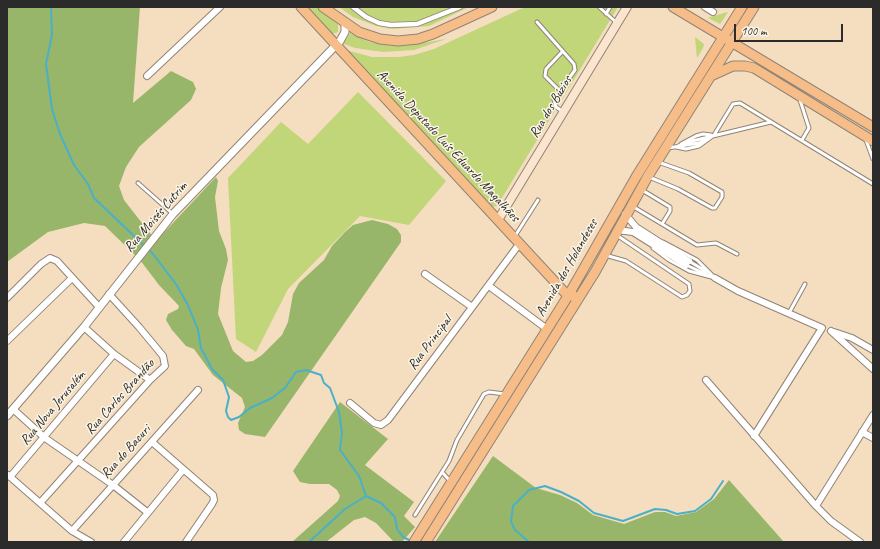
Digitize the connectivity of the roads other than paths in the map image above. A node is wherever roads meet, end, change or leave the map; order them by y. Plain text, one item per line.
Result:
1 (220, 7) edge
2 (301, 7) edge
3 (323, 7) edge
4 (353, 7) edge
5 (460, 7) edge
6 (492, 7) edge
7 (599, 7) edge
8 (610, 7) edge
9 (626, 7) edge
10 (673, 7) edge
11 (705, 7) edge
12 (742, 7) edge
13 (754, 7) edge
14 (713, 12) dead end
15 (606, 14) junction
16 (537, 22) dead end
17 (617, 23) junction
18 (346, 24) junction
19 (724, 36) junction
20 (732, 41) junction
21 (336, 45) junction
22 (563, 51) junction
23 (147, 76) dead end
24 (711, 76) junction
25 (560, 91) junction
26 (799, 96) junction
27 (564, 112) junction
28 (771, 122) junction
29 (873, 128) edge
30 (714, 135) junction
31 (864, 136) junction
32 (802, 140) junction
33 (873, 141) edge
34 (676, 147) junction
35 (664, 149) junction
36 (873, 159) edge
37 (657, 161) junction
38 (648, 176) junction
39 (138, 183) dead end
40 (873, 184) edge
41 (640, 189) junction
42 (538, 200) dead end
43 (630, 205) junction
44 (173, 214) junction
45 (625, 214) junction
46 (498, 220) junction
47 (662, 224) junction
48 (616, 232) junction
49 (517, 240) junction
50 (644, 240) junction
51 (655, 240) junction
52 (737, 254) dead end
53 (604, 255) junction
54 (688, 263) junction
55 (425, 274) dead end
56 (72, 278) junction
57 (715, 278) junction
58 (806, 284) dead end
59 (489, 286) junction
60 (109, 294) junction
61 (568, 296) junction
62 (579, 296) junction
63 (7, 298) edge
64 (99, 307) junction
65 (472, 308) junction
66 (789, 313) junction
67 (84, 327) junction
68 (822, 328) junction
69 (547, 329) junction
70 (831, 331) junction
71 (7, 341) edge
72 (873, 350) edge
73 (114, 354) junction
74 (873, 369) edge
75 (150, 380) junction
76 (706, 380) dead end
77 (198, 390) dead end
78 (506, 394) junction
79 (350, 403) dead end
80 (13, 409) junction
81 (873, 415) edge
82 (7, 416) edge
83 (862, 432) junction
84 (754, 436) junction
85 (44, 438) junction
86 (873, 438) edge
87 (152, 442) junction
88 (78, 461) junction
89 (183, 470) junction
90 (442, 472) junction
91 (8, 476) edge
92 (451, 483) junction
93 (113, 485) junction
94 (40, 503) junction
95 (816, 506) junction
96 (147, 512) junction
97 (415, 515) dead end
98 (72, 530) junction
99 (427, 541) edge
100 (91, 542) edge
101 (124, 542) edge
102 (186, 542) edge
103 (414, 542) edge
104 (860, 542) edge

1 - 23 street
2 - 21 main road, Avenida Deputado Luís Eduardo Magalhães
3 - 18 main road
4 - 5 street
6 - 18 main road
7 - 15 lane
8 - 15 lane
9 - 17 main road, Rua dos Búzios
10 - 19 main road
11 - 14 street
12 - 19 main road, Avenida dos Holandeses
13 - 20 main road, Avenida dos Holandeses
15 - 17 lane
16 - 22 lane
17 - 27 main road, Rua dos Búzios
18 - 21 street, Rua Moisés Cutrim
19 - 20 main road
19 - 61 main road, Avenida dos Holandeses
20 - 24 main road, Avenida dos Holandeses
20 - 29 main road
21 - 44 street, Rua Moisés Cutrim
21 - 46 main road, Avenida Deputado Luís Eduardo Magalhães
22 - 25 lane
22 - 25 lane
24 - 26 main road
24 - 35 main road, Avenida dos Holandeses
25 - 27 lane
26 - 31 main road
26 - 32 lane
27 - 46 main road, Rua dos Búzios
28 - 30 lane
28 - 30 lane
28 - 32 lane
29 - 31 main road
30 - 34 lane
30 - 34 lane
31 - 33 main road
31 - 36 lane
32 - 40 lane
34 - 35 lane
35 - 37 main road, Avenida dos Holandeses
37 - 38 main road, Avenida dos Holandeses
37 - 38 lane
38 - 41 main road, Avenida dos Holandeses
39 - 44 lane
41 - 43 main road, Avenida dos Holandeses
41 - 47 lane
42 - 49 lane
43 - 45 main road, Avenida dos Holandeses
43 - 47 lane
44 - 60 street, Rua Moisés Cutrim
45 - 48 main road, Avenida dos Holandeses
45 - 51 street
46 - 49 main road, Avenida Deputado Luís Eduardo Magalhães
47 - 52 lane
48 - 50 street
48 - 53 main road, Avenida dos Holandeses
48 - 53 lane
49 - 59 street, Rua Principal
49 - 61 main road, Avenida Deputado Luís Eduardo Magalhães
50 - 54 street
50 - 57 lane
51 - 54 street
51 - 57 lane
53 - 62 main road, Avenida dos Holandeses
54 - 57 lane
55 - 65 street
56 - 63 street
56 - 64 street
56 - 71 street
57 - 66 street
58 - 66 lane
59 - 65 street, Rua Principal
59 - 69 street
60 - 64 street, Rua Moisés Cutrim
60 - 75 street, Rua Carlos Brandão
61 - 62 main road
61 - 69 main road, Avenida dos Holandeses
62 - 99 main road, Avenida dos Holandeses
64 - 67 street, Rua Moisés Cutrim
65 - 79 street, Rua Principal
66 - 68 street
67 - 73 street
67 - 80 street, Rua Moisés Cutrim
68 - 70 lane
68 - 84 street
69 - 78 main road, Avenida dos Holandeses
70 - 72 street
70 - 74 street
73 - 75 street
73 - 85 street, Rua Nova Jerusalém
75 - 88 street, Rua Carlos Brandão
76 - 84 street
77 - 87 street, Rua do Bacuri
78 - 90 lane
78 - 92 main road, Avenida dos Holandeses
80 - 82 street, Rua Moisés Cutrim
80 - 85 street
81 - 83 street
83 - 86 street
83 - 95 street
84 - 95 street
85 - 88 street
85 - 91 street, Rua Nova Jerusalém
87 - 89 street
87 - 93 street, Rua do Bacuri
88 - 93 street
88 - 94 street
89 - 96 street
89 - 102 street
90 - 92 lane
90 - 97 lane
91 - 94 street
92 - 103 main road, Avenida dos Holandeses
93 - 96 street
93 - 98 street, Rua do Bacuri
94 - 98 street
95 - 104 street
96 - 101 street
98 - 100 street

